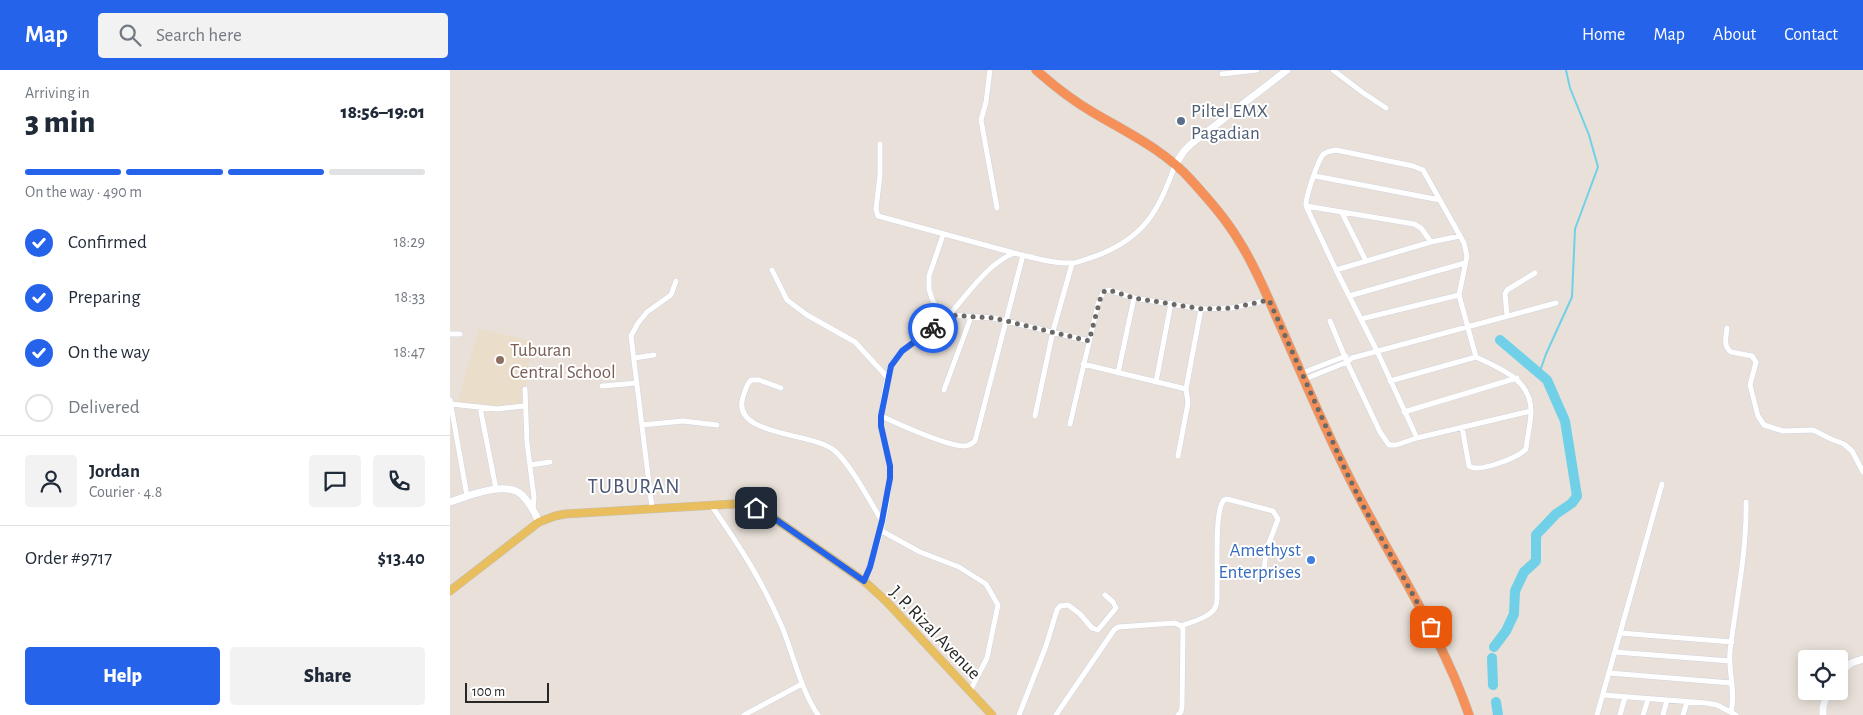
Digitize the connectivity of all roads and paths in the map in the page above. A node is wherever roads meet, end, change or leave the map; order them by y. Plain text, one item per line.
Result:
1 (990, 70) edge
2 (1036, 70) edge
3 (1257, 70) edge
4 (1287, 70) edge
5 (1333, 70) edge
6 (1222, 74) dead end
7 (1386, 108) dead end
8 (880, 144) dead end
9 (1175, 164) junction
10 (1315, 176) junction
11 (1440, 200) junction
12 (1306, 206) junction
13 (997, 208) dead end
14 (1342, 213) junction
15 (943, 235) junction
16 (1460, 236) junction
17 (1431, 242) junction
18 (1014, 253) junction
19 (1023, 255) junction
20 (1366, 261) junction
21 (1465, 262) junction
22 (1072, 264) junction
23 (772, 270) dead end
24 (1336, 270) junction
25 (1534, 273) dead end
26 (676, 281) dead end
27 (1459, 295) junction
28 (1349, 296) junction
29 (1134, 298) junction
30 (1269, 300) junction
31 (1171, 303) junction
32 (1556, 303) dead end
33 (1202, 309) junction
34 (948, 315) junction
35 (1507, 315) junction
36 (971, 317) junction
37 (1361, 319) junction
38 (1007, 321) junction
39 (1330, 321) dead end
40 (1466, 326) junction
41 (1727, 328) dead end
42 (1053, 331) junction
43 (450, 334) edge
44 (460, 334) dead end
45 (1089, 341) junction
46 (1377, 351) junction
47 (654, 355) dead end
48 (1344, 355) junction
49 (1476, 357) junction
50 (634, 358) junction
51 (1349, 360) junction
52 (1083, 364) junction
53 (1118, 373) junction
54 (1304, 376) junction
55 (888, 378) junction
56 (1517, 378) junction
57 (1390, 381) junction
58 (1156, 382) junction
59 (637, 383) junction
60 (602, 386) dead end
61 (781, 388) dead end
62 (525, 389) dead end
63 (1186, 389) junction
64 (944, 390) dead end
65 (450, 402) edge
66 (524, 406) junction
67 (480, 407) junction
68 (1531, 411) junction
69 (1404, 412) junction
70 (881, 416) junction
71 (1034, 416) dead end
72 (1070, 424) dead end
73 (642, 425) junction
74 (717, 425) dead end
75 (1462, 427) junction
76 (1417, 438) junction
77 (1178, 456) dead end
78 (550, 462) dead end
79 (530, 465) junction
80 (1863, 472) edge
81 (1662, 484) dead end
82 (496, 489) junction
83 (467, 496) junction
84 (450, 502) edge
85 (1746, 502) dead end
86 (711, 505) junction
87 (652, 508) junction
88 (533, 511) junction
89 (882, 521) junction
90 (539, 522) junction
91 (880, 530) junction
92 (1264, 571) dead end
93 (864, 581) junction
94 (450, 591) edge
95 (1105, 595) dead end
96 (1181, 626) junction
97 (1620, 633) junction
98 (1732, 642) junction
99 (1615, 652) junction
100 (1863, 659) edge
101 (1730, 661) junction
102 (1848, 666) edge
103 (1609, 673) junction
104 (1731, 683) junction
105 (802, 684) junction
106 (970, 691) junction
107 (1603, 695) junction
108 (1625, 697) junction
109 (1648, 699) junction
110 (1667, 700) junction
111 (1825, 700) edge
112 (1687, 702) junction
113 (1733, 713) edge
114 (744, 715) edge
115 (818, 715) edge
116 (992, 715) edge
117 (1019, 715) edge
118 (1056, 715) edge
119 (1178, 715) edge
120 (1469, 715) edge
121 (1597, 715) edge
122 (1620, 715) edge
123 (1643, 715) edge
124 (1663, 715) edge
125 (1683, 715) edge
126 (1823, 715) edge

1 - 13 street
2 - 9 highway
3 - 6 street
4 - 9 street
5 - 7 street
8 - 15 street
9 - 22 street
9 - 30 highway
10 - 11 street
10 - 11 street
10 - 12 street
11 - 16 street
12 - 14 street
12 - 24 street
14 - 17 street
14 - 20 street
15 - 18 street
15 - 34 street
16 - 17 street
16 - 21 street
17 - 20 street
18 - 19 street
18 - 34 street
19 - 22 street
19 - 38 street
20 - 24 street
21 - 27 street
21 - 28 street
22 - 42 street
23 - 55 street
24 - 28 street
25 - 35 street
26 - 50 street
27 - 37 street
27 - 40 street
28 - 37 street
29 - 31 street
29 - 45 street
29 - 53 street
30 - 33 street
30 - 54 highway
31 - 33 street
31 - 58 street
32 - 35 street
33 - 63 street
34 - 36 street
34 - 55 street
35 - 40 street
36 - 38 street
36 - 64 street
37 - 46 street
38 - 42 street
38 - 70 street
39 - 48 street
40 - 46 street
40 - 49 street
41 - 80 street
42 - 45 street
42 - 71 street
43 - 44 street
45 - 52 street
46 - 51 street
46 - 57 street
47 - 50 street
48 - 51 street
48 - 54 street
49 - 56 street
49 - 57 street
50 - 59 street
51 - 54 street
51 - 76 street
52 - 53 street
52 - 72 street
53 - 58 street
54 - 120 highway
55 - 70 street
56 - 68 street
56 - 69 street
57 - 69 street
58 - 63 street
59 - 60 street
59 - 73 street
61 - 89 street
62 - 66 street
63 - 77 street
65 - 67 street
65 - 83 street
66 - 67 street
66 - 79 street
67 - 82 street
68 - 75 street
68 - 75 street
69 - 76 street
70 - 89 street
73 - 74 street
73 - 87 street
75 - 76 street
78 - 79 street
79 - 88 street
81 - 97 street
82 - 83 street
82 - 88 street
83 - 84 street
85 - 98 street
86 - 87 main road, J. P. Rizal Avenue
86 - 93 main road, J. P. Rizal Avenue
86 - 105 street
87 - 90 main road, J. P. Rizal Avenue
88 - 90 street
89 - 91 street
90 - 94 main road, J. P. Rizal Avenue
91 - 93 street
91 - 106 street
92 - 96 street
93 - 106 main road, J. P. Rizal Avenue
95 - 117 street
96 - 118 street
96 - 119 street
97 - 98 street
97 - 99 street
98 - 101 street
99 - 101 street
99 - 103 street
100 - 102 street
101 - 104 street
103 - 104 street
103 - 107 street
104 - 113 street
105 - 114 street
105 - 115 street
106 - 116 main road, J. P. Rizal Avenue
107 - 108 street
107 - 121 street
108 - 109 street
108 - 122 street
109 - 110 street
109 - 123 street
110 - 112 street
110 - 124 street
111 - 126 street
112 - 113 street
112 - 125 street

